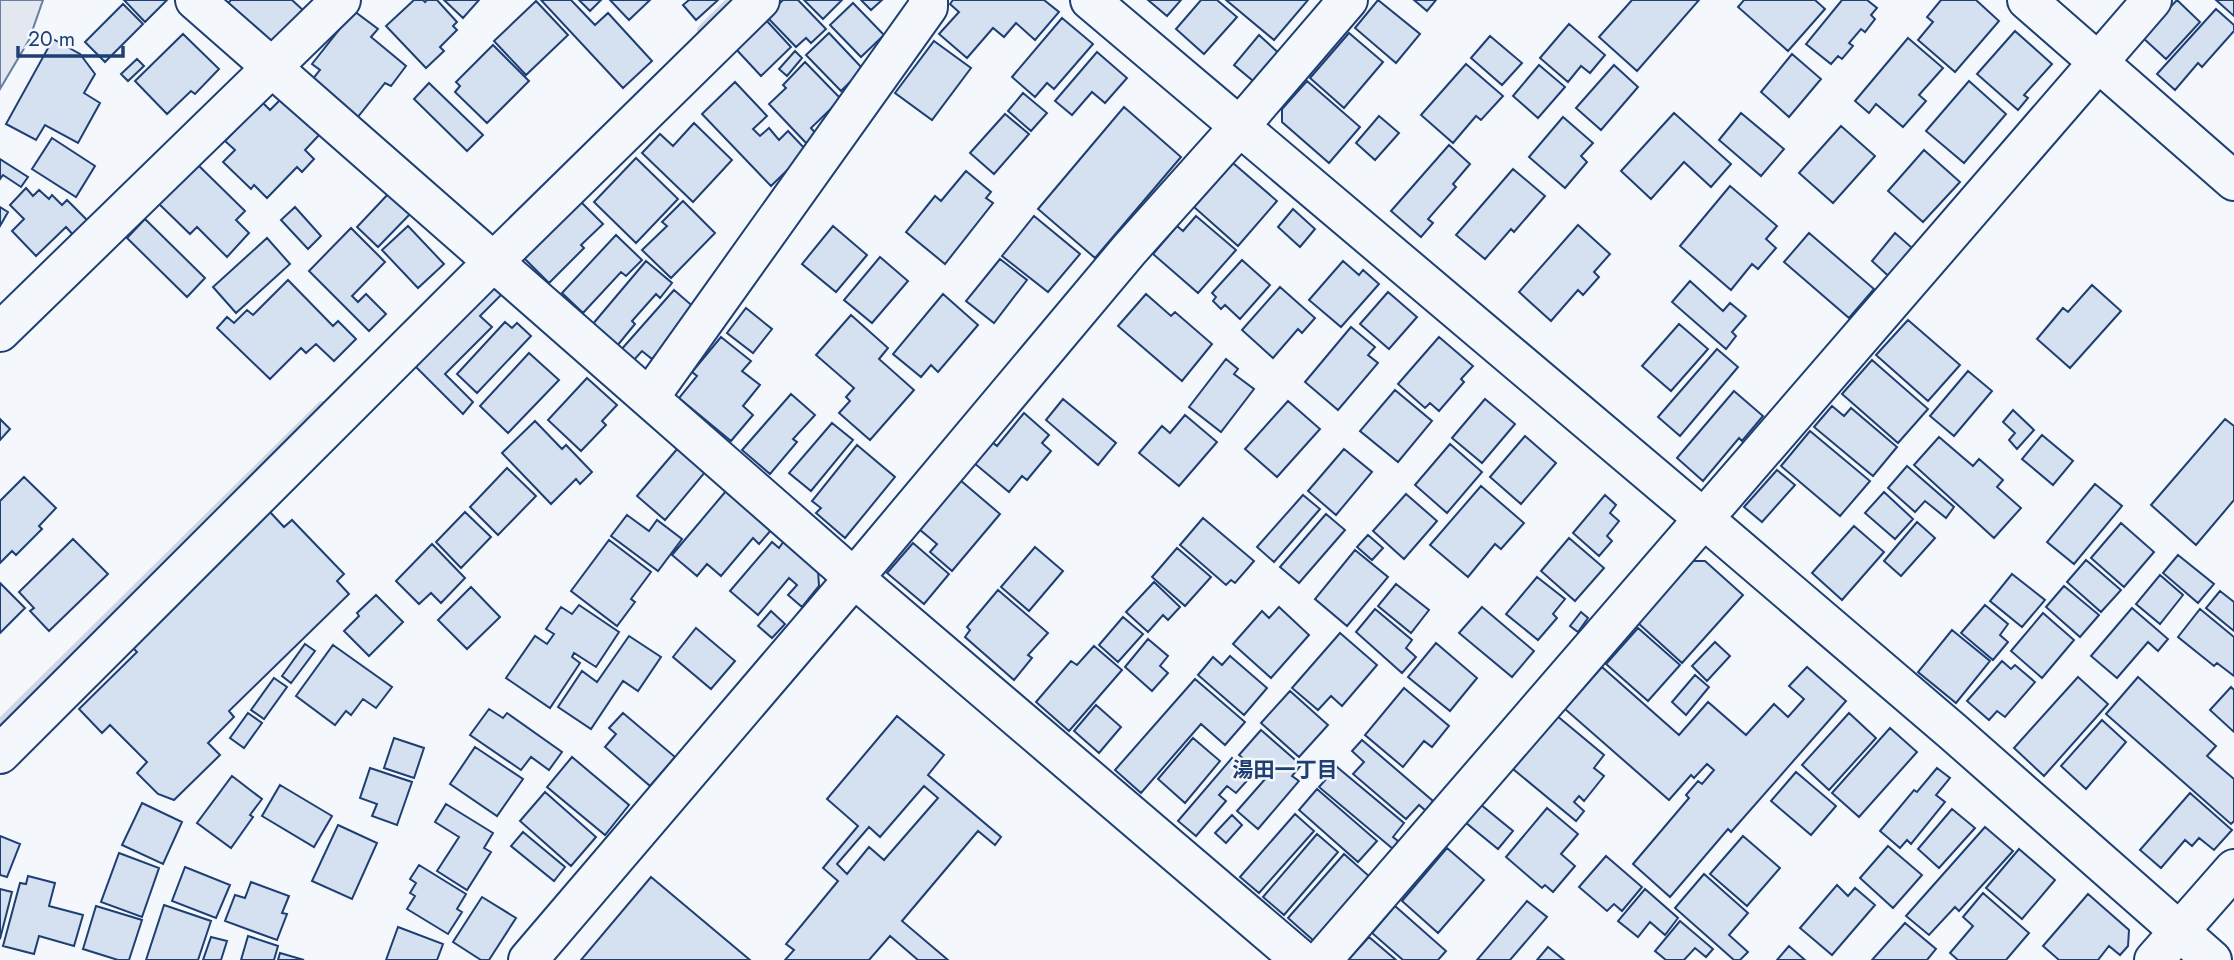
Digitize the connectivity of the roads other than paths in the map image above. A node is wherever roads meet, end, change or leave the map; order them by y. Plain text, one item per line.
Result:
1 (195, 0) edge
2 (341, 0) edge
3 (760, 0) edge
4 (928, 0) edge
5 (1090, 0) edge
6 (1348, 0) edge
7 (2027, 0) edge
8 (2152, 0) edge
9 (2099, 62) junction
10 (272, 68) junction
11 (1240, 127) junction
12 (2234, 181) edge
13 (485, 255) junction
14 (0, 332) edge
15 (649, 398) junction
16 (1704, 519) junction
17 (854, 578) junction
18 (0, 754) edge
19 (2234, 869) edge
20 (2167, 946) edge
21 (528, 960) edge
22 (1301, 960) edge
23 (1322, 960) edge
24 (2212, 960) edge

1 - 10 street
2 - 10 street
3 - 13 street
4 - 15 street
5 - 11 street
6 - 11 street
7 - 9 street
8 - 9 street
9 - 12 street
9 - 16 street
10 - 13 street
10 - 14 street
11 - 16 street
11 - 17 street
13 - 15 street
13 - 18 street
15 - 17 street
16 - 20 street
16 - 23 street
17 - 21 street
17 - 22 street
19 - 20 street
20 - 24 street

